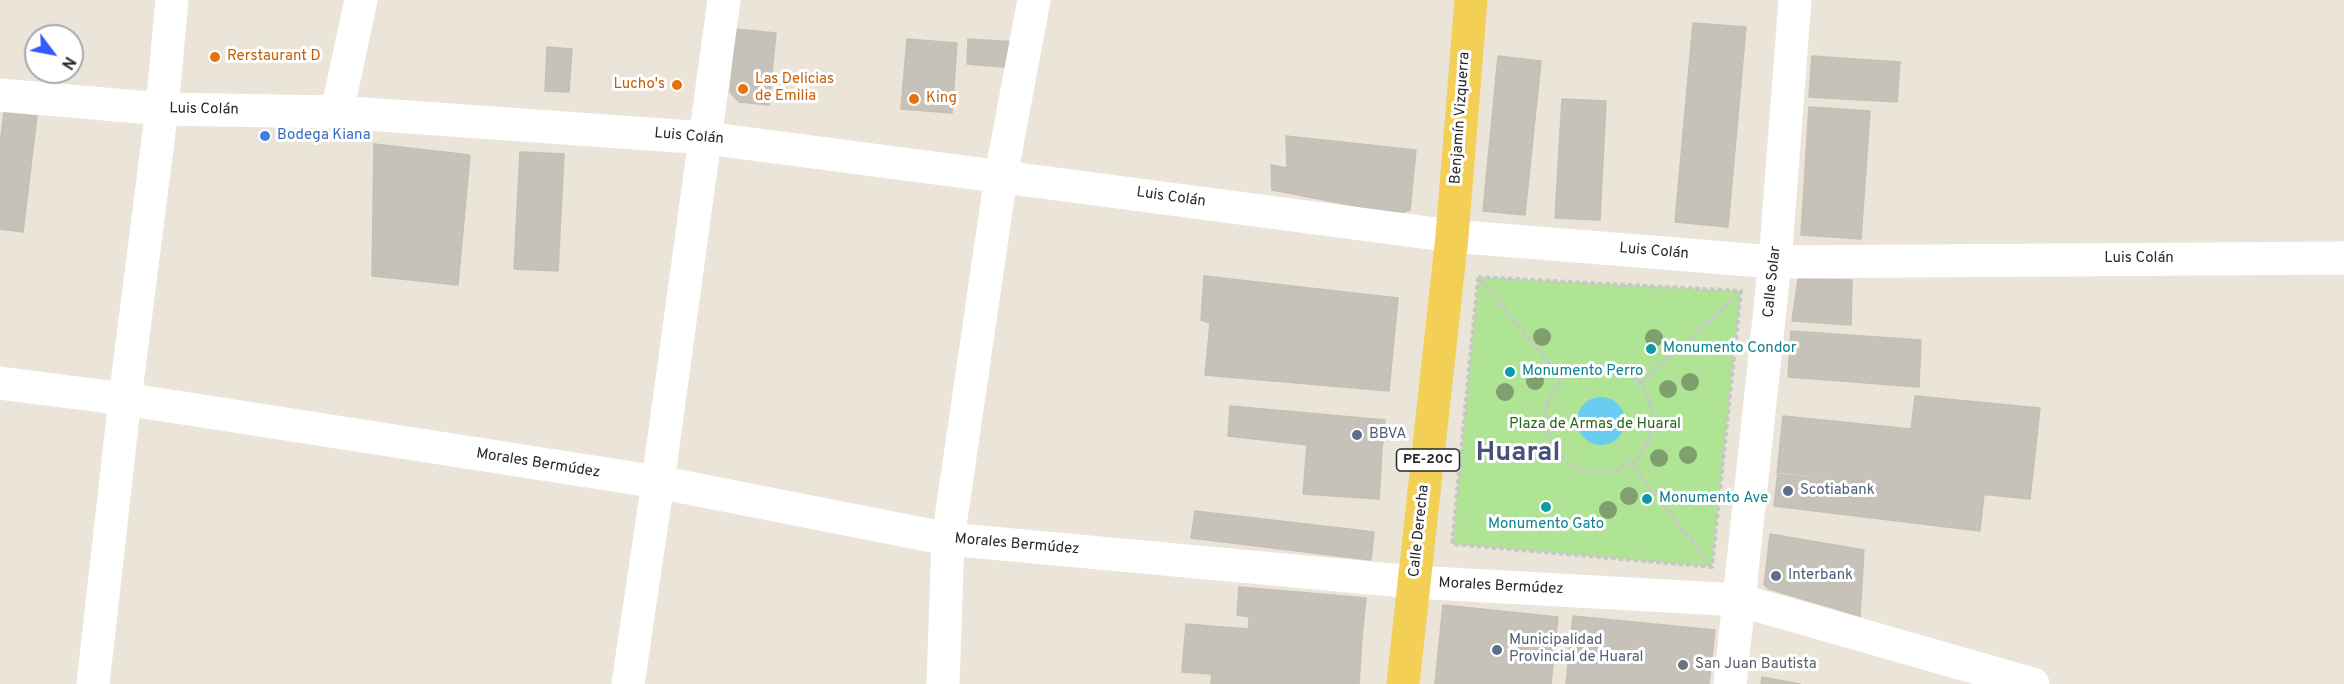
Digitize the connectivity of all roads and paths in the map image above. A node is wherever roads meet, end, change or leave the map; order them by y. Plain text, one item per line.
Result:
1 (172, 0) edge
2 (361, 0) edge
3 (724, 0) edge
4 (1034, 0) edge
5 (1471, 0) edge
6 (1795, 0) edge
7 (0, 95) edge
8 (162, 109) junction
9 (337, 112) junction
10 (706, 138) junction
11 (1001, 176) junction
12 (1452, 236) junction
13 (2344, 258) edge
14 (1775, 262) junction
15 (1478, 277) junction
16 (1741, 291) junction
17 (1562, 380) junction
18 (0, 383) edge
19 (1641, 383) junction
20 (125, 399) junction
21 (1631, 462) junction
22 (658, 482) junction
23 (948, 539) junction
24 (1712, 567) junction
25 (1414, 582) junction
26 (1739, 600) junction
27 (93, 684) edge
28 (628, 684) edge
29 (943, 684) edge
30 (1403, 684) edge
31 (1730, 684) edge
32 (2032, 684) edge

1 - 8 street
2 - 9 street
3 - 10 street
4 - 11 street
5 - 12 main road, Benjamín Vizquerra / PE-20C
6 - 14 street, Calle Solar
7 - 8 street, Luis Colán
8 - 9 street, Luis Colán
8 - 20 street
9 - 10 street, Luis Colán
10 - 11 street, Luis Colán
10 - 22 street
11 - 12 street, Luis Colán
11 - 23 street
12 - 14 street, Luis Colán
12 - 15 path
12 - 25 main road, Calle Derecha / PE-20C
13 - 14 street, Luis Colán
14 - 16 path
14 - 26 street, Calle Solar
15 - 16 path
15 - 17 path
15 - 24 path
16 - 19 path
16 - 24 path
17 - 19 path
17 - 21 path
18 - 20 street, Morales Bermúdez
19 - 21 path
20 - 22 street, Morales Bermúdez
20 - 27 street
21 - 24 path
22 - 23 street, Morales Bermúdez
22 - 28 street
23 - 25 street, Morales Bermúdez
23 - 29 street
24 - 26 path
25 - 26 street, Morales Bermúdez
25 - 30 main road, Calle Derecha / PE-20C
26 - 31 street, Calle Solar
26 - 32 street, Morales Bermúdez

